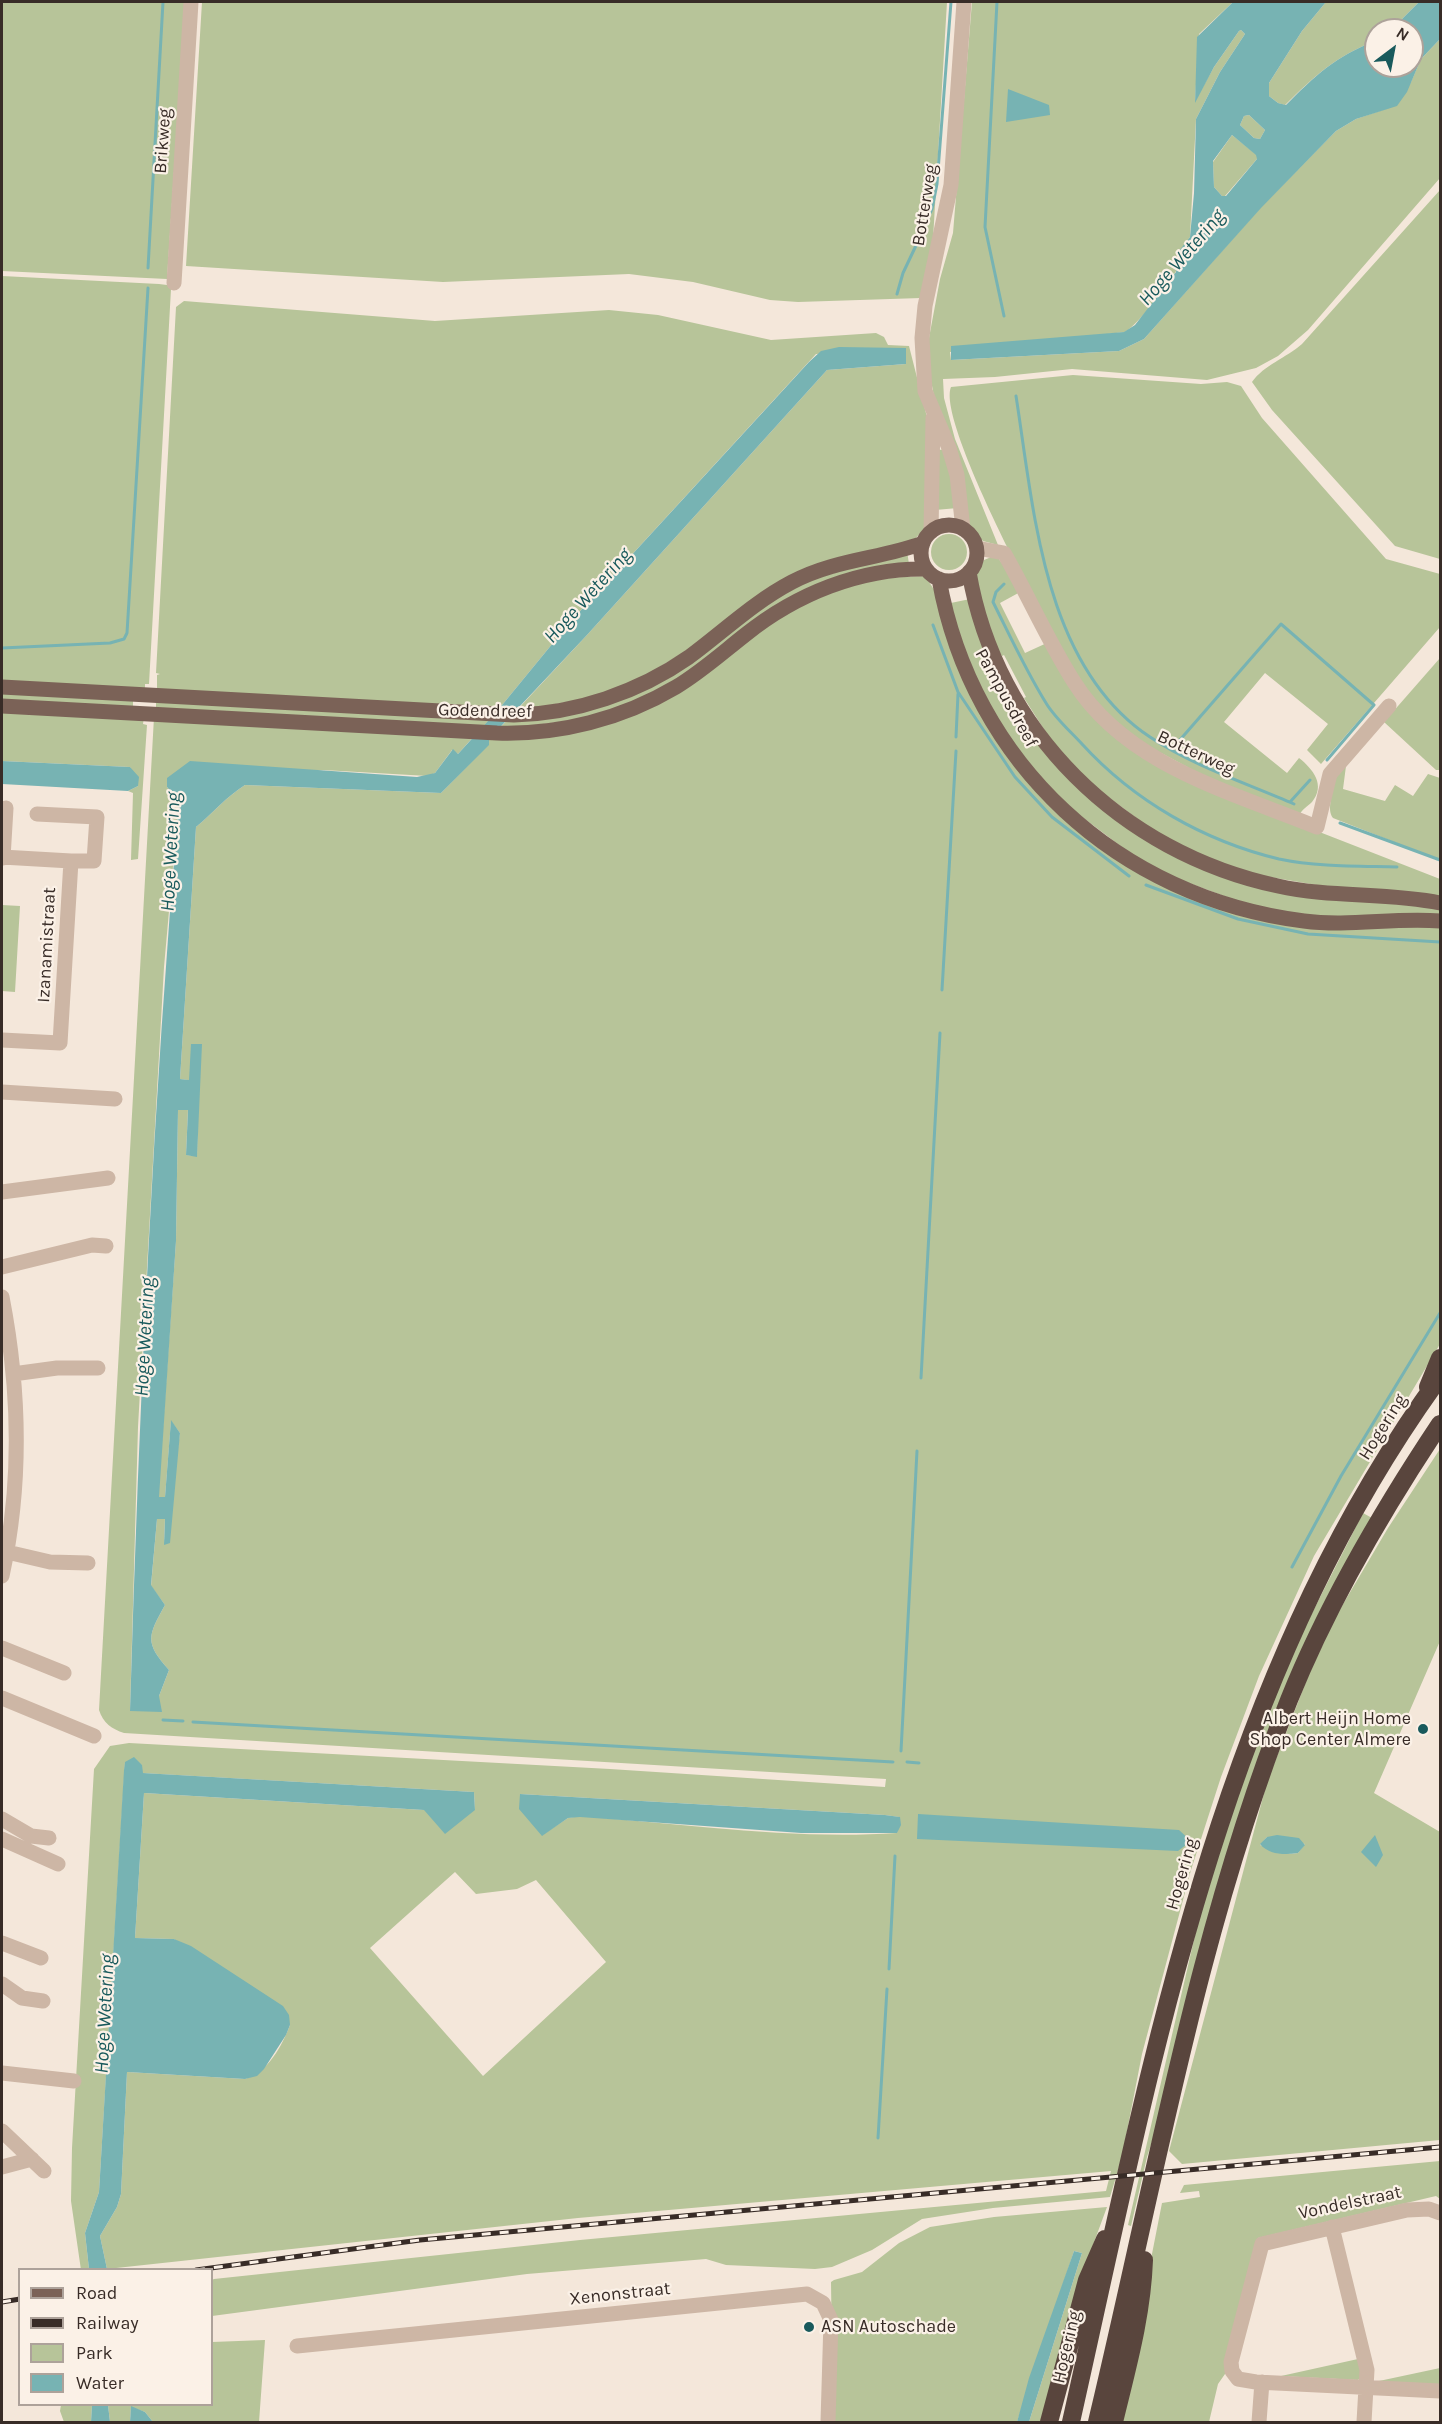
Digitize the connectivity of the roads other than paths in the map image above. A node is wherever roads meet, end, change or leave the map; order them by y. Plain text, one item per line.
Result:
1 (191, 2) edge
2 (964, 2) edge
3 (174, 283) dead end
4 (933, 412) junction
5 (963, 529) junction
6 (927, 537) junction
7 (976, 548) junction
8 (926, 569) junction
9 (969, 573) junction
10 (939, 579) junction
11 (2, 687) edge
12 (2, 706) edge
13 (1389, 706) dead end
14 (8, 808) edge
15 (37, 813) dead end
16 (2, 857) edge
17 (71, 861) junction
18 (1440, 903) edge
19 (1440, 921) edge
20 (2, 1040) edge
21 (2, 1092) edge
22 (115, 1099) dead end
23 (108, 1178) dead end
24 (2, 1191) edge
25 (106, 1246) dead end
26 (2, 1268) edge
27 (2, 1297) edge
28 (1440, 1358) edge
29 (98, 1368) dead end
30 (13, 1374) junction
31 (1440, 1377) edge
32 (1420, 1405) junction
33 (1440, 1425) edge
34 (7, 1552) junction
35 (88, 1563) dead end
36 (2, 1576) edge
37 (2, 1648) edge
38 (64, 1673) dead end
39 (2, 1698) edge
40 (94, 1736) dead end
41 (2, 1819) edge
42 (49, 1838) dead end
43 (2, 1839) edge
44 (57, 1864) dead end
45 (2, 1942) edge
46 (41, 1958) dead end
47 (2, 1984) edge
48 (43, 2001) dead end
49 (2, 2073) edge
50 (74, 2081) dead end
51 (2, 2131) edge
52 (32, 2159) junction
53 (2, 2167) edge
54 (44, 2171) dead end
55 (1118, 2210) junction
56 (1440, 2213) edge
57 (1145, 2217) junction
58 (1332, 2227) junction
59 (297, 2346) dead end
60 (1262, 2382) junction
61 (1367, 2387) junction
62 (1440, 2391) edge
63 (828, 2422) edge
64 (1048, 2422) edge
65 (1071, 2422) edge
66 (1097, 2422) edge
67 (1114, 2422) edge
68 (1259, 2422) edge
69 (1364, 2422) edge

1 - 3 street, Brikweg
2 - 4 street, Botterweg
4 - 5 street, Botterweg
4 - 6 street, Botterweg
5 - 6 main road
5 - 7 main road
6 - 8 main road
6 - 11 main road, Godendreef
7 - 9 main road
7 - 13 street, Botterweg
8 - 10 main road
8 - 12 main road, Godendreef
9 - 10 main road
9 - 18 main road, Pampusdreef
10 - 19 main road, Pampusdreef
14 - 16 street
15 - 17 street
16 - 17 street
17 - 20 street, Izanamistraat
21 - 22 street
23 - 24 street
25 - 26 street
27 - 30 street
28 - 32 highway
29 - 30 street
30 - 34 street
31 - 32 highway, Hogering
32 - 55 highway, Hogering
33 - 57 highway
34 - 35 street
34 - 36 street
37 - 38 street
39 - 40 street
41 - 42 street
43 - 44 street
45 - 46 street
47 - 48 street
49 - 50 street
51 - 52 street
52 - 53 street
52 - 54 street
55 - 64 highway
55 - 65 highway, Hogering
56 - 58 street, Vondelstraat
57 - 66 highway
57 - 67 highway
58 - 60 street, Vondelstraat
58 - 61 street
59 - 63 street, Xenonstraat
60 - 61 street
60 - 68 street
61 - 62 street
61 - 69 street

